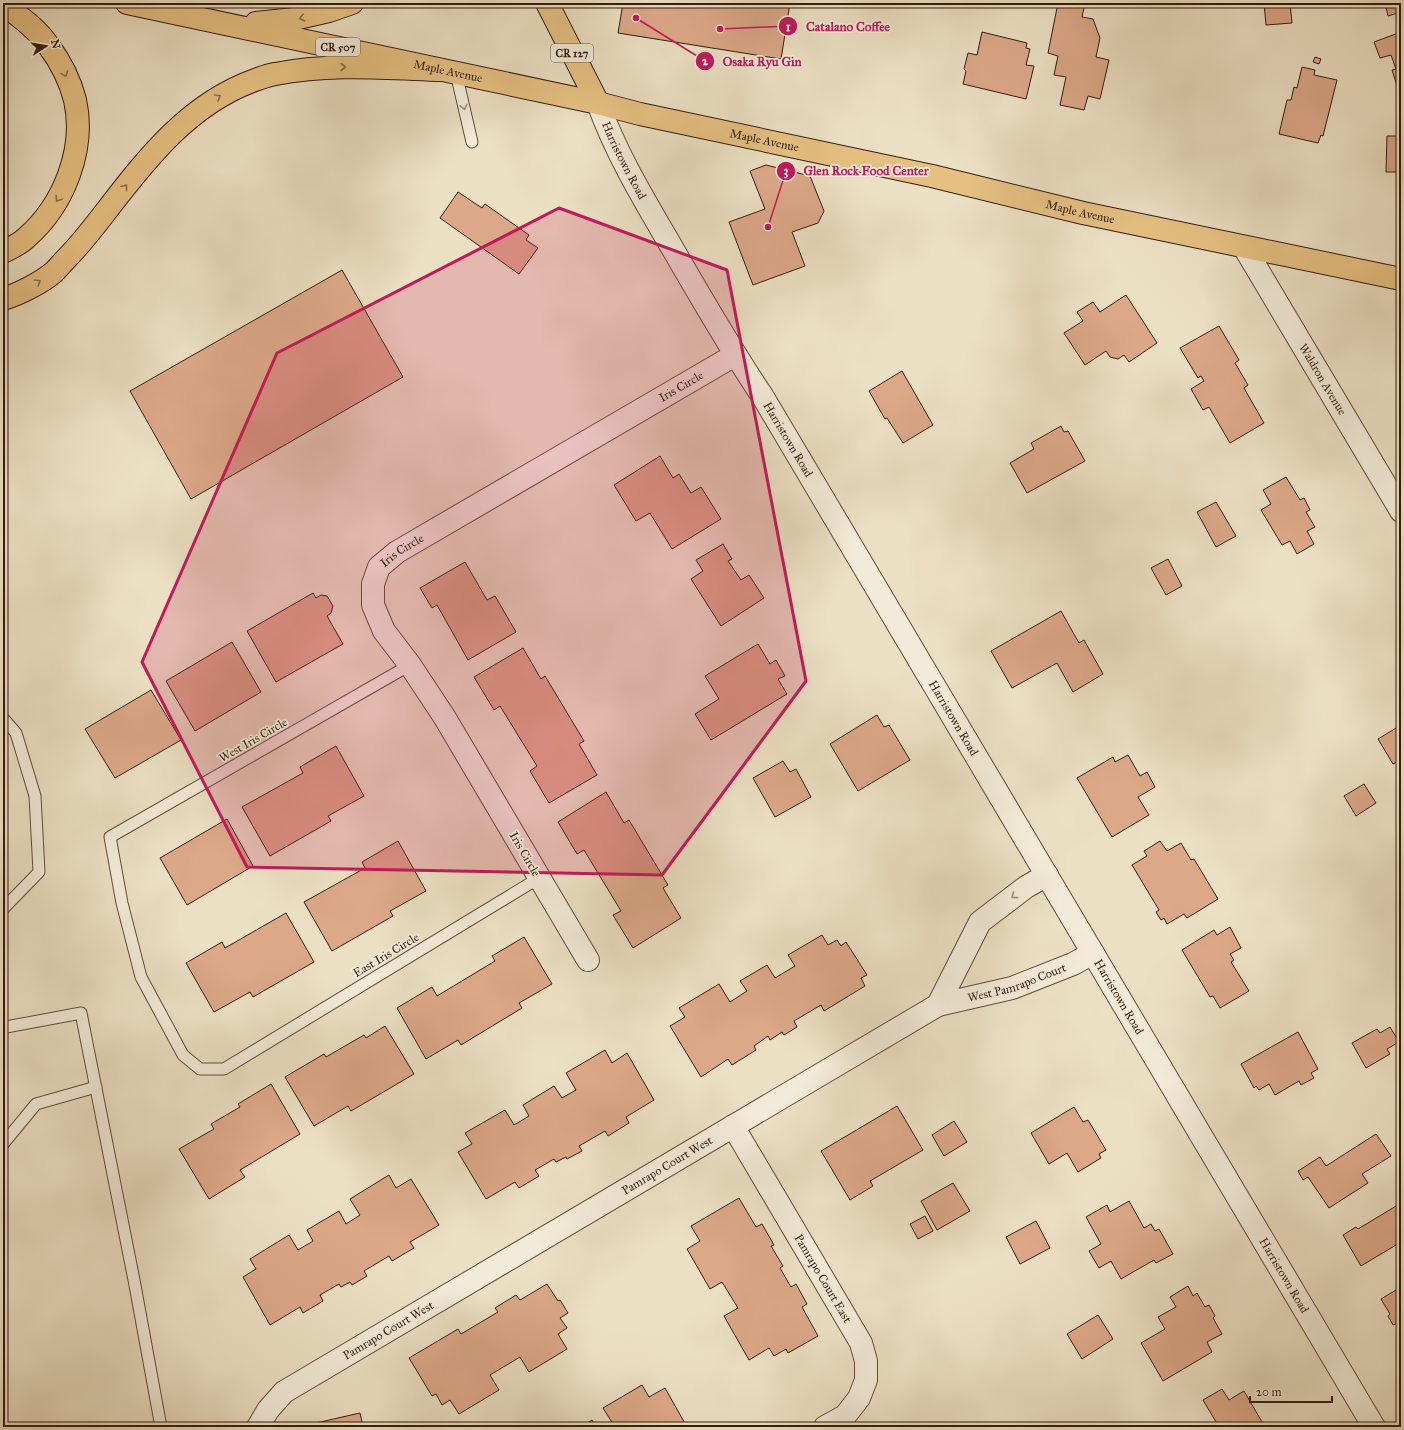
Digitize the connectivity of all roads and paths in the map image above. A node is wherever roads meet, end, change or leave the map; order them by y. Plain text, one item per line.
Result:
1 (127, 3) edge
2 (352, 3) edge
3 (547, 3) edge
4 (3, 4) edge
5 (235, 25) junction
6 (448, 71) junction
7 (598, 103) junction
8 (472, 142) dead end
9 (1244, 248) junction
10 (3, 252) edge
11 (1401, 280) edge
12 (3, 299) edge
13 (735, 355) junction
14 (1401, 510) edge
15 (410, 665) junction
16 (3, 718) edge
17 (110, 837) joint
18 (1047, 875) junction
19 (539, 878) junction
20 (3, 908) edge
21 (1092, 953) junction
22 (588, 960) dead end
23 (938, 1005) junction
24 (3, 1029) edge
25 (96, 1087) junction
26 (733, 1126) junction
27 (3, 1144) edge
28 (161, 1427) edge
29 (258, 1427) edge
30 (826, 1427) edge
31 (1374, 1427) edge

1 - 5 main road, Maple Avenue / CR 507
2 -> 5 main road
3 - 7 main road, Harristown Road / CR 127
4 -> 10 main road
5 - 6 main road, Maple Avenue / CR 507
6 - 7 main road, Maple Avenue / CR 507
6 -> 8 lane
12 -> 6 main road
7 - 9 main road, Maple Avenue / CR 507
7 - 13 street, Harristown Road / CR 127
9 - 11 main road, Maple Avenue / CR 507
9 - 14 street, Waldron Avenue
13 - 15 street, Iris Circle
13 - 18 street, Harristown Road / CR 127
15 - 17 lane, West Iris Circle
15 - 19 street, Iris Circle
16 - 20 lane
17 - 19 lane, East Iris Circle
18 - 21 street, Harristown Road / CR 127
18 -> 23 street
19 - 22 street, Iris Circle
21 - 23 street, West Pamrapo Court
21 - 31 street, Harristown Road / CR 127
23 - 26 street, Pamrapo Court West
24 - 25 lane
25 - 27 lane
25 - 28 lane
26 - 29 street, Pamrapo Court West
26 - 30 street, Pamrapo Court East

